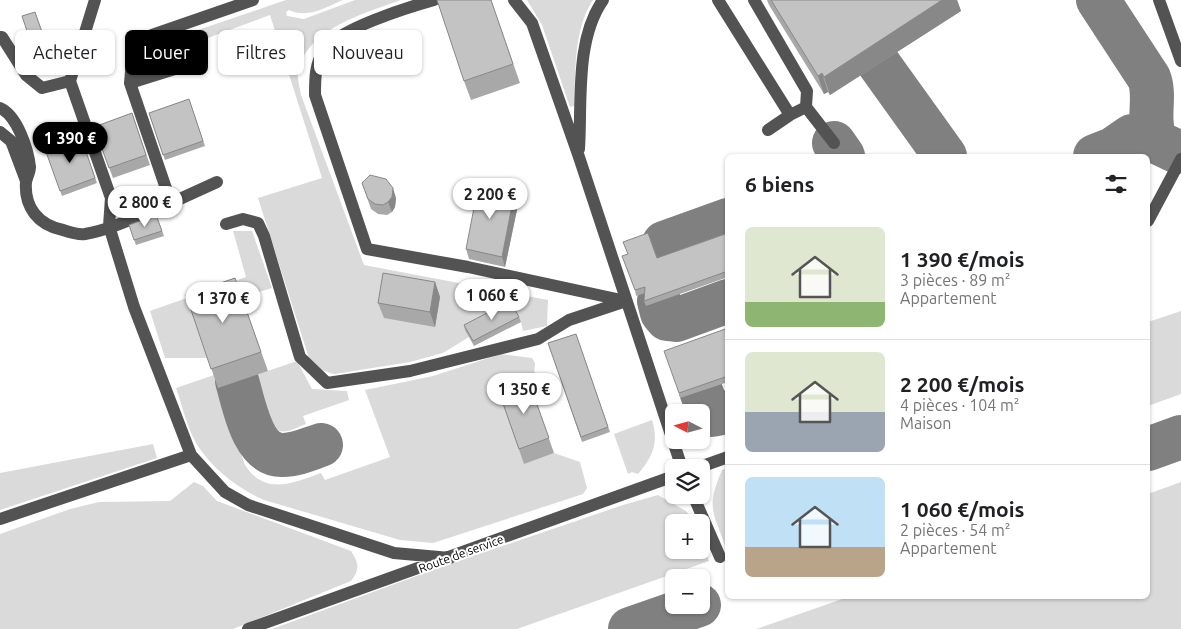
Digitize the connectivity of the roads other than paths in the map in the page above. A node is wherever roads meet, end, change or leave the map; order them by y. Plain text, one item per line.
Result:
1 (95, 0) edge
2 (253, 0) edge
3 (434, 0) edge
4 (514, 0) edge
5 (603, 0) edge
6 (718, 0) edge
7 (754, 0) edge
8 (1159, 0) edge
9 (0, 37) edge
10 (1181, 59) edge
11 (156, 75) edge
12 (70, 81) junction
13 (130, 83) junction
14 (806, 106) junction
15 (0, 108) edge
16 (790, 115) junction
17 (768, 130) dead end
18 (2, 136) edge
19 (834, 143) dead end
20 (579, 157) junction
21 (1181, 159) edge
22 (26, 181) junction
23 (217, 182) dead end
24 (171, 203) junction
25 (1150, 217) edge
26 (226, 224) dead end
27 (109, 226) junction
28 (626, 300) junction
29 (191, 455) junction
30 (725, 458) edge
31 (679, 459) edge
32 (710, 463) edge
33 (665, 479) edge
34 (697, 504) edge
35 (0, 519) edge
36 (720, 557) dead end
37 (450, 558) junction
38 (248, 629) edge

1 - 12 street
2 - 13 street
3 - 28 street
4 - 20 street
5 - 20 street
6 - 16 street
7 - 14 street
8 - 10 street
9 - 12 street
11 - 13 street
12 - 27 street
13 - 24 street
14 - 16 street
14 - 19 street
15 - 22 street
16 - 17 street
18 - 22 street
20 - 28 street
21 - 25 street
22 - 27 street
23 - 24 street
24 - 27 street
26 - 28 street
27 - 29 street
28 - 31 street
29 - 35 street
29 - 37 street
30 - 32 street
33 - 37 street, Route de service
34 - 36 street
37 - 38 street, Route de service

